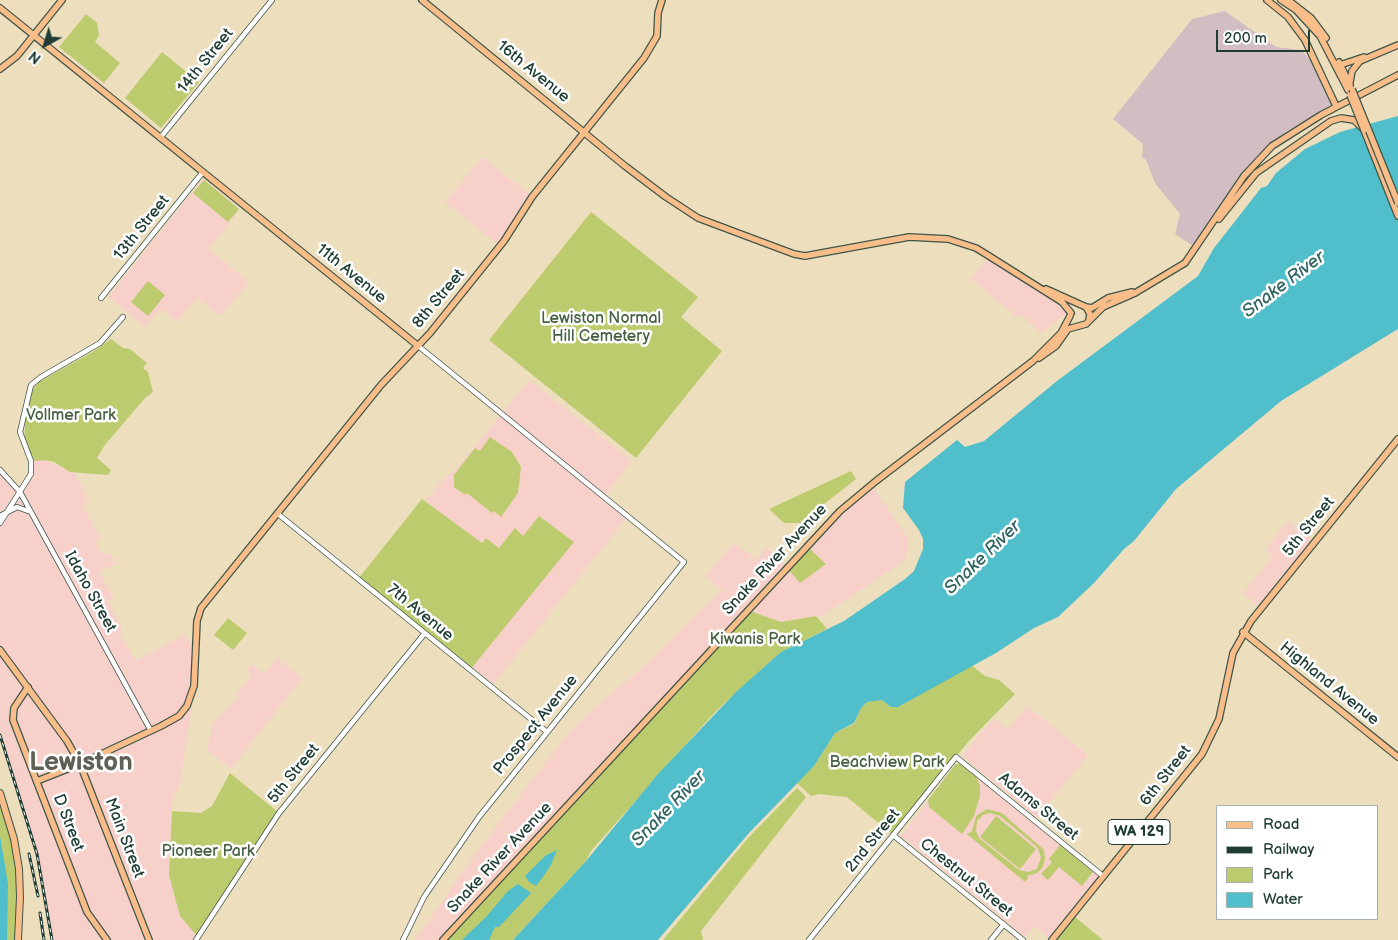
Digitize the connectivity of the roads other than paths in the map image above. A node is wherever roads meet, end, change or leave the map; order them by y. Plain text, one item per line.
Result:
1 (62, 0) edge
2 (272, 0) edge
3 (422, 0) edge
4 (662, 0) edge
5 (1267, 0) edge
6 (1280, 0) edge
7 (1288, 0) edge
8 (0, 8) edge
9 (34, 35) junction
10 (1398, 45) edge
11 (1336, 54) junction
12 (1368, 56) junction
13 (1350, 61) junction
14 (1339, 68) junction
15 (0, 69) edge
16 (1398, 75) edge
17 (1350, 90) junction
18 (1336, 106) junction
19 (1364, 130) junction
20 (584, 132) junction
21 (160, 138) junction
22 (203, 172) junction
23 (1398, 203) edge
24 (1398, 216) edge
25 (1206, 234) junction
26 (1035, 284) junction
27 (1146, 287) junction
28 (101, 298) dead end
29 (1084, 307) junction
30 (1071, 315) junction
31 (123, 317) dead end
32 (1089, 321) junction
33 (1079, 326) junction
34 (416, 345) junction
35 (1033, 361) junction
36 (1398, 439) edge
37 (0, 470) edge
38 (20, 492) junction
39 (32, 513) junction
40 (278, 514) junction
41 (3, 515) edge
42 (0, 523) edge
43 (684, 562) joint
44 (1243, 632) junction
45 (425, 633) junction
46 (0, 650) edge
47 (23, 680) junction
48 (28, 687) junction
49 (23, 695) junction
50 (41, 704) junction
51 (151, 731) junction
52 (547, 732) junction
53 (956, 757) joint
54 (1398, 757) edge
55 (80, 764) junction
56 (37, 781) junction
57 (0, 793) edge
58 (893, 835) junction
59 (1103, 876) junction
60 (1004, 924) junction
61 (18, 940) edge
62 (107, 940) edge
63 (149, 940) edge
64 (196, 940) edge
65 (403, 940) edge
66 (443, 940) edge
67 (809, 940) edge
68 (991, 940) edge
69 (1024, 940) edge
70 (1052, 940) edge

1 - 9 main road
2 - 21 street, 14th Street
3 - 20 main road, 16th Avenue
4 - 20 main road, 8th Street
5 - 18 main road
6 - 14 main road
7 - 11 main road
8 - 9 main road, 11th Avenue
9 - 15 main road
9 - 21 main road, 11th Avenue
10 - 12 main road
11 - 13 main road
11 - 14 main road
12 - 13 main road
12 - 17 main road
13 - 14 main road
14 - 17 main road
16 - 18 main road
17 - 19 main road, bridge
17 - 23 main road, bridge
18 - 25 main road
19 - 24 main road
19 - 25 main road
20 - 26 main road, 16th Avenue
20 - 34 main road, 8th Street
21 - 22 main road, 11th Avenue
22 - 28 street, 13th Street
22 - 34 main road, 11th Avenue
25 - 27 main road
26 - 29 main road
26 - 30 main road
27 - 29 main road
27 - 32 main road
29 - 30 main road
29 - 32 main road
30 - 33 main road
30 - 35 main road, Snake River Avenue
31 - 38 street
32 - 33 main road
33 - 35 main road, Snake River Avenue
34 - 40 main road, 8th Street
34 - 43 street, 11th Avenue
35 - 66 main road, Snake River Avenue
36 - 44 main road, 5th Street / WA 129
37 - 38 street, Idaho Street
38 - 39 street, Idaho Street
38 - 41 street
39 - 41 street
39 - 51 street, Idaho Street
40 - 45 street, 7th Avenue
40 - 51 main road, 8th Street
41 - 42 street
43 - 52 street, Prospect Avenue
44 - 54 main road, Highland Avenue
44 - 59 main road, 6th Street / WA 129
45 - 52 street, 7th Avenue
45 - 64 street, 5th Street
46 - 47 main road, Main Street
47 - 48 main road, Main Street
47 - 49 main road
48 - 49 main road, D Street
48 - 50 main road, Main Street
49 - 50 main road
49 - 56 main road, D Street
50 - 55 main road, Main Street
51 - 55 main road
52 - 65 street, Prospect Avenue
53 - 58 street, 2nd Street
53 - 59 street, Adams Street
55 - 56 main road
55 - 63 main road, Main Street
56 - 62 main road, D Street
57 - 61 highway
58 - 60 street, Chestnut Street
58 - 67 street, 2nd Street
59 - 70 main road, 6th Street / WA 129
60 - 68 street
60 - 69 street, Chestnut Street

